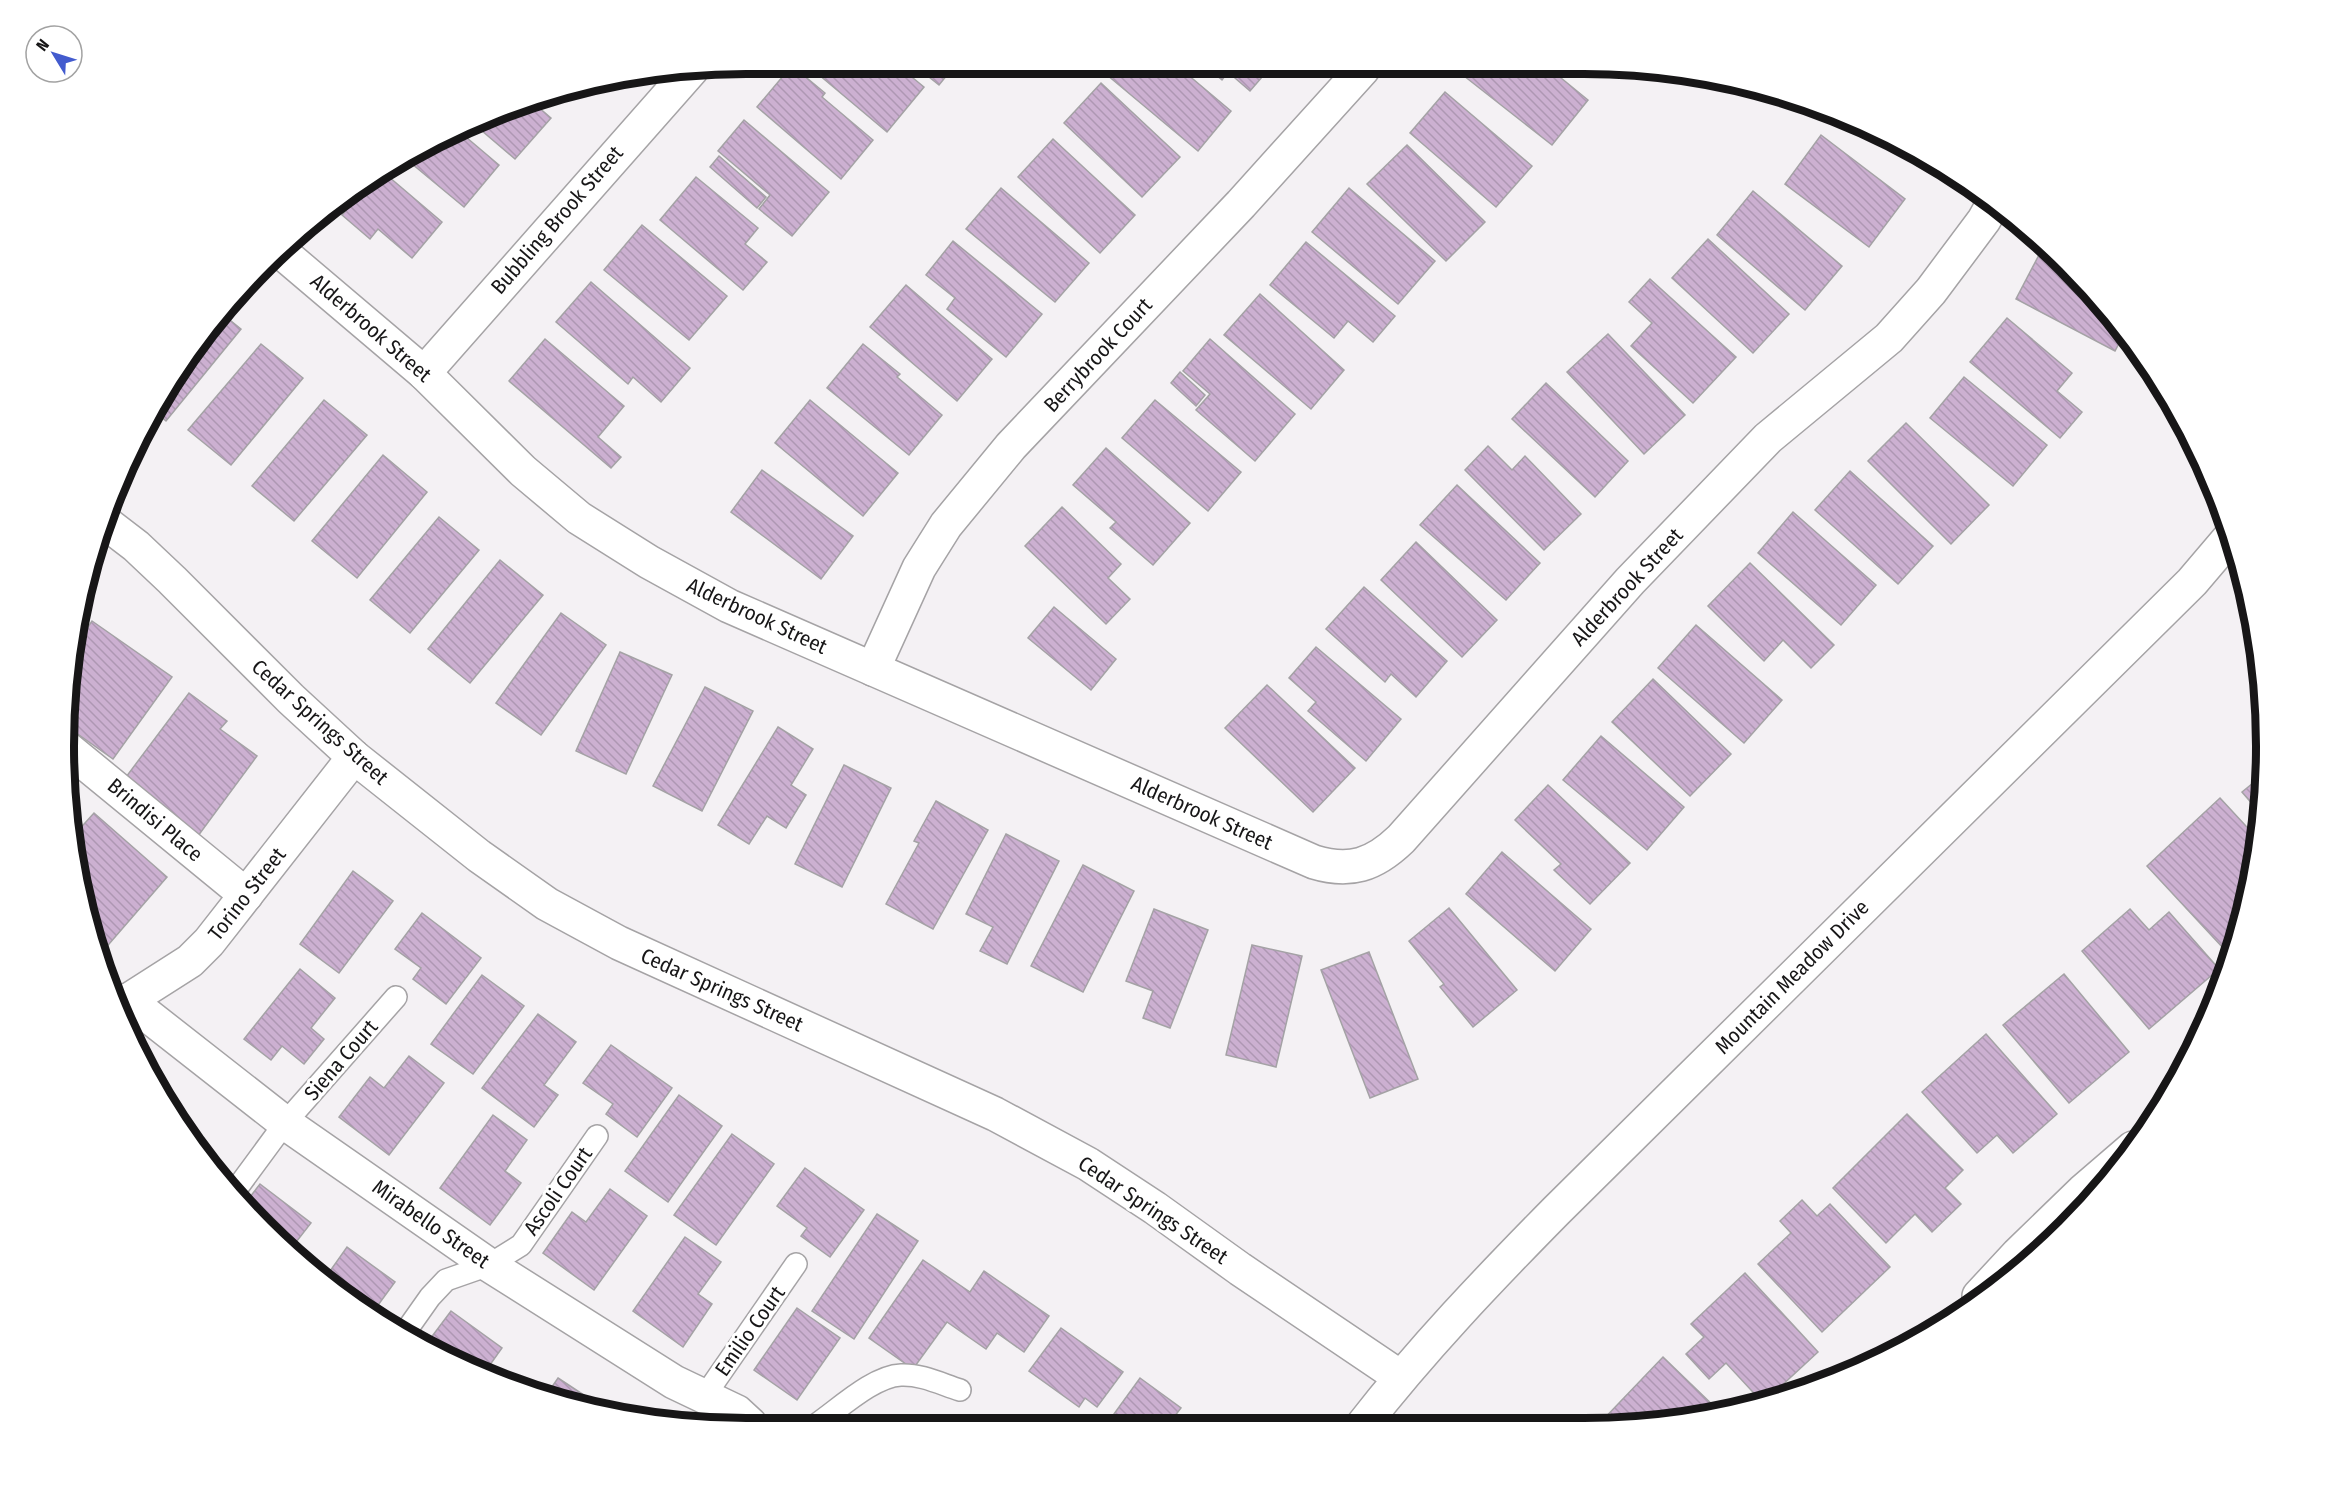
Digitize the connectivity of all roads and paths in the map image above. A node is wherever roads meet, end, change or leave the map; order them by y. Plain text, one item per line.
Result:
1 (1358, 74) edge
2 (685, 77) edge
3 (1989, 210) edge
4 (286, 256) edge
5 (424, 373) junction
6 (111, 526) edge
7 (2224, 544) edge
8 (873, 669) junction
9 (74, 754) edge
10 (354, 756) junction
11 (246, 895) junction
12 (396, 997) dead end
13 (125, 1003) edge
14 (127, 1007) edge
15 (285, 1123) junction
16 (597, 1136) dead end
17 (2098, 1178) edge
18 (238, 1187) edge
19 (796, 1264) dead end
20 (489, 1265) junction
21 (2000, 1274) edge
22 (409, 1327) edge
23 (1400, 1377) junction
24 (960, 1390) dead end
25 (704, 1397) junction
26 (743, 1418) edge
27 (827, 1418) edge
28 (1368, 1418) edge

1 - 8 street, Berrybrook Court
2 - 5 street, Bubbling Brook Street
3 - 8 street, Alderbrook Street
4 - 5 street, Alderbrook Street
5 - 8 street, Alderbrook Street
6 - 10 street, Cedar Springs Street
7 - 23 street, Mountain Meadow Drive
9 - 11 street, Brindisi Place
10 - 11 street, Torino Street
10 - 23 street, Cedar Springs Street
11 - 13 street, Torino Street
12 - 15 lane, Siena Court
14 - 15 street, Mirabello Street
15 - 18 lane, Siena Court
15 - 20 street, Mirabello Street
16 - 20 lane, Ascoli Court
17 - 21 street
19 - 25 lane, Emilio Court
20 - 22 lane, Ascoli Court
20 - 25 street, Mirabello Street
23 - 28 street, Mountain Meadow Drive
24 - 27 lane
25 - 26 street, Mirabello Street

